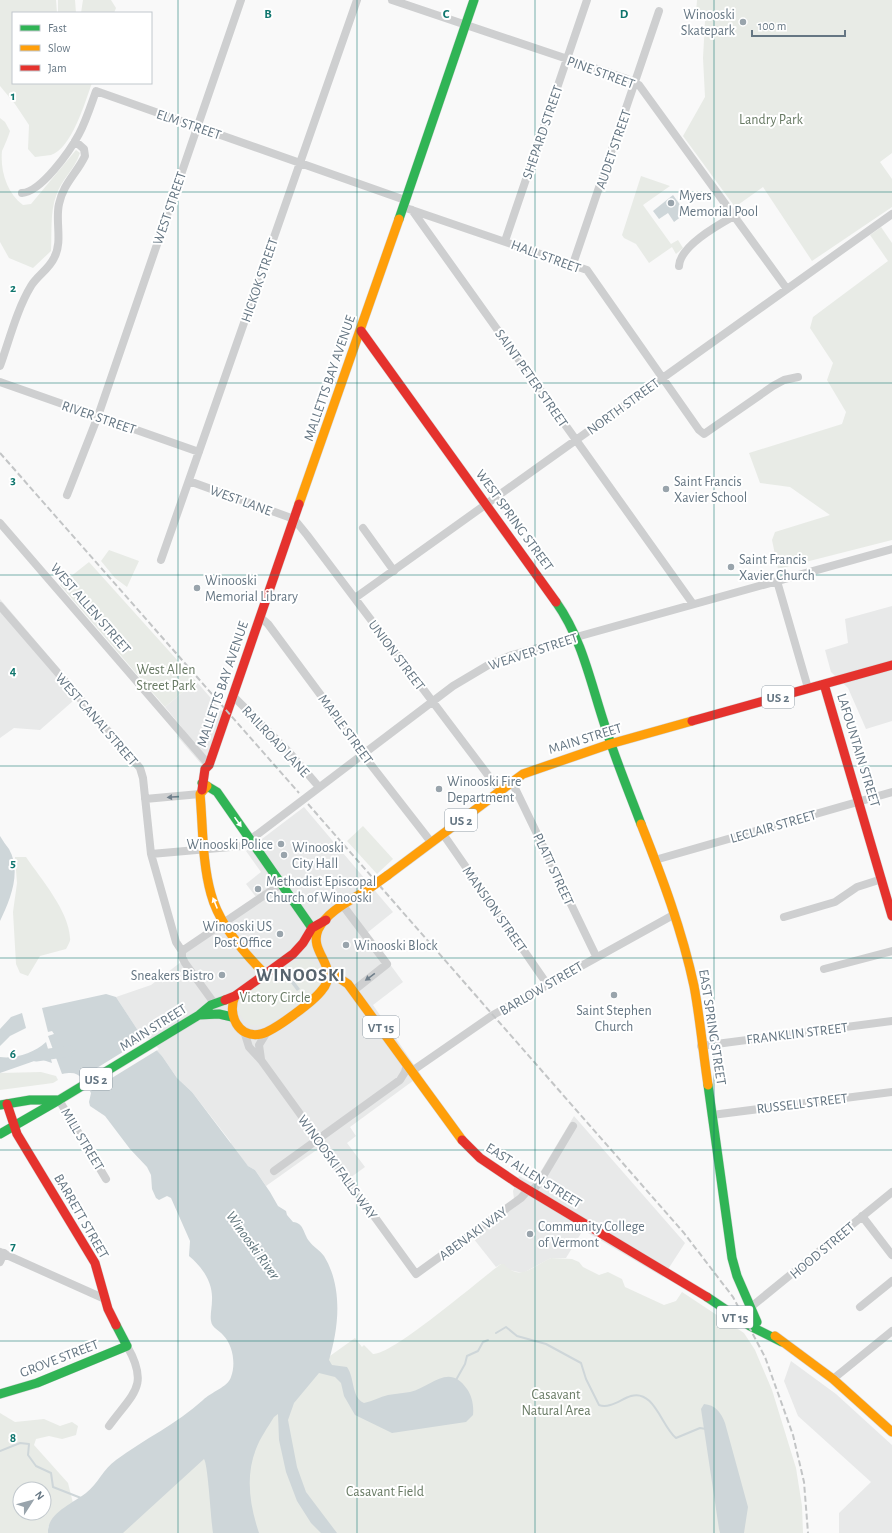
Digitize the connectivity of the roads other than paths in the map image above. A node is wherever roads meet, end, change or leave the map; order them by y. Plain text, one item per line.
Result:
1 (241, 0) edge
2 (357, 0) edge
3 (392, 0) edge
4 (474, 0) edge
5 (587, 0) edge
6 (660, 11) dead end
7 (465, 25) junction
8 (567, 59) junction
9 (635, 82) junction
10 (197, 127) junction
11 (75, 141) junction
12 (300, 163) junction
13 (22, 193) dead end
14 (407, 206) junction
15 (892, 214) edge
16 (734, 216) junction
17 (505, 241) junction
18 (573, 264) junction
19 (679, 266) dead end
20 (787, 289) junction
21 (362, 331) junction
22 (0, 366) edge
23 (798, 377) dead end
24 (663, 378) junction
25 (0, 382) edge
26 (98, 416) junction
27 (576, 440) junction
28 (199, 452) junction
29 (189, 481) junction
30 (67, 495) dead end
31 (486, 505) junction
32 (294, 519) junction
33 (0, 523) edge
34 (363, 528) dead end
35 (892, 549) edge
36 (161, 560) dead end
37 (394, 571) junction
38 (776, 581) junction
39 (355, 598) junction
40 (693, 604) junction
41 (0, 606) edge
42 (260, 617) junction
43 (577, 636) junction
44 (892, 665) edge
45 (824, 684) junction
46 (808, 688) junction
47 (233, 696) junction
48 (432, 701) junction
49 (610, 744) junction
50 (363, 752) junction
51 (209, 765) junction
52 (512, 782) junction
53 (319, 787) junction
54 (203, 788) junction
55 (500, 791) junction
56 (892, 792) edge
57 (146, 799) junction
58 (860, 801) junction
59 (442, 834) junction
60 (250, 839) junction
61 (431, 842) junction
62 (205, 849) junction
63 (151, 854) junction
64 (655, 860) junction
65 (882, 879) junction
66 (281, 884) junction
67 (344, 906) junction
68 (675, 914) junction
69 (892, 916) edge
70 (784, 917) dead end
71 (326, 920) junction
72 (224, 923) junction
73 (312, 928) junction
74 (892, 951) edge
75 (182, 952) junction
76 (294, 954) junction
77 (596, 956) junction
78 (320, 957) junction
79 (824, 968) dead end
80 (327, 970) junction
81 (263, 972) junction
82 (546, 984) junction
83 (353, 991) junction
84 (321, 992) junction
85 (235, 996) junction
86 (214, 1003) junction
87 (199, 1015) junction
88 (232, 1017) junction
89 (892, 1021) edge
90 (244, 1031) junction
91 (267, 1032) junction
92 (701, 1046) junction
93 (261, 1060) junction
94 (410, 1068) junction
95 (400, 1080) junction
96 (421, 1083) junction
97 (892, 1092) edge
98 (59, 1100) junction
99 (3, 1104) edge
100 (712, 1115) junction
101 (573, 1126) dead end
102 (14, 1127) junction
103 (0, 1134) edge
104 (318, 1139) junction
105 (274, 1171) dead end
106 (106, 1179) dead end
107 (530, 1191) junction
108 (892, 1192) edge
109 (862, 1216) junction
110 (2, 1252) edge
111 (892, 1255) edge
112 (0, 1262) edge
113 (416, 1274) joint
114 (892, 1281) edge
115 (691, 1286) junction
116 (105, 1299) junction
117 (751, 1307) junction
118 (860, 1307) dead end
119 (758, 1322) junction
120 (892, 1331) edge
121 (782, 1342) junction
122 (127, 1346) junction
123 (833, 1379) junction
124 (0, 1394) edge
125 (109, 1426) dead end
126 (892, 1432) edge

1 - 10 street, WEST STREET
2 - 12 street, HICKOK STREET
3 - 7 street, PINE STREET
4 - 7 street, MALLETTS BAY AVENUE
5 - 8 street, SHEPARD STREET
6 - 9 street, AUDET STREET
7 - 8 street, PINE STREET
7 - 14 street, MALLETTS BAY AVENUE
8 - 9 street, PINE STREET
8 - 17 street, SHEPARD STREET
9 - 16 street, PINE STREET
9 - 18 street, AUDET STREET
10 - 11 street, ELM STREET
10 - 12 street, ELM STREET
10 - 26 street, WEST STREET
11 - 13 street, ELM STREET
11 - 22 street
12 - 14 street, ELM STREET
12 - 28 street, HICKOK STREET
14 - 17 street, HALL STREET
14 - 21 street, MALLETTS BAY AVENUE
14 - 27 street, SAINT PETER STREET
15 - 20 street, NORTH STREET
16 - 19 street
16 - 20 street, PINE STREET
17 - 18 street, HALL STREET
18 - 24 street, HALL STREET
20 - 24 street, NORTH STREET
21 - 31 street, WEST SPRING STREET
21 - 32 street, MALLETTS BAY AVENUE
23 - 24 street, HALL STREET
24 - 27 street, NORTH STREET
25 - 26 street, RIVER STREET
26 - 28 street, RIVER STREET
26 - 30 street, WEST STREET
27 - 31 street, NORTH STREET
27 - 40 street, SAINT PETER STREET
28 - 29 street, HICKOK STREET
29 - 32 street, WEST LANE
29 - 36 street, HICKOK STREET
31 - 37 street, NORTH STREET
31 - 43 street, WEST SPRING STREET
32 - 39 street, UNION STREET
32 - 42 street, MALLETTS BAY AVENUE
33 - 51 street, WEST ALLEN STREET
34 - 37 street
35 - 38 street, WEAVER STREET
37 - 39 street, NORTH STREET
38 - 40 street, WEAVER STREET
38 - 46 street
39 - 48 street, UNION STREET
40 - 43 street, WEAVER STREET
41 - 57 street, WEST CANAL STREET
42 - 47 street, MALLETTS BAY AVENUE
42 - 50 street, MAPLE STREET
43 - 48 street, WEAVER STREET
43 - 49 street, WEST SPRING STREET
44 - 45 street, MAIN STREET / US 2
45 - 46 street, MAIN STREET / US 2
45 - 58 street, LAFOUNTAIN STREET
46 - 49 street, MAIN STREET / US 2
47 - 51 street, MALLETTS BAY AVENUE
47 - 53 street, RAILROAD LANE
48 - 50 street, WEAVER STREET
48 - 55 street, UNION STREET
49 - 52 street, MAIN STREET / US 2
49 - 64 street, EAST SPRING STREET
50 - 53 street, WEAVER STREET
50 - 61 street, MAPLE STREET
51 - 54 street, MALLETTS BAY AVENUE
52 - 55 street, MAIN STREET / US 2
52 - 77 street, PLATT STREET
53 - 60 street, WEAVER STREET
54 -> 57 street
54 -> 60 street
54 - 62 street, MALLETTS BAY AVENUE
55 - 59 street, MAIN STREET / US 2
56 - 58 street, LECLAIR STREET
57 - 63 street, WEST CANAL STREET
58 - 64 street, LECLAIR STREET
58 - 65 street, LAFOUNTAIN STREET
59 - 61 street, MAIN STREET / US 2
59 - 82 street, MANSION STREET
60 - 62 street, WEAVER STREET
60 - 66 street
61 - 67 street, MAIN STREET / US 2, bridge
62 - 63 street, WEAVER STREET
72 -> 62 street, MALLETTS BAY AVENUE
63 - 75 street, WEST CANAL STREET
64 - 68 street, EAST SPRING STREET
65 - 69 street, LAFOUNTAIN STREET
65 - 70 street
66 - 72 street
66 - 73 street
67 - 71 street, MAIN STREET / US 2
67 -> 83 street
68 - 77 street, BARLOW STREET
68 - 92 street, EAST SPRING STREET
71 - 73 street, MAIN STREET / US 2
71 - 78 street, MAIN STREET / US 2
72 - 75 street
72 - 81 street, MALLETTS BAY AVENUE
73 - 76 street, MAIN STREET / US 2
74 - 79 street
75 - 86 street, WEST CANAL STREET
76 - 78 street
76 - 81 street, MAIN STREET / US 2
77 - 82 street, BARLOW STREET
78 - 80 street, MAIN STREET / US 2
80 - 83 street, EAST ALLEN STREET / VT 15
80 - 84 street
81 - 85 street, MAIN STREET / US 2
82 - 94 street, BARLOW STREET
83 - 84 street
83 - 94 street, EAST ALLEN STREET / VT 15
84 - 91 street
85 - 86 street, MAIN STREET / US 2
85 - 88 street
86 - 87 street, MAIN STREET / US 2
87 - 88 street, MAIN STREET / US 2
87 - 98 street, MAIN STREET / US 2
88 - 90 street
89 - 92 street, FRANKLIN STREET
90 - 91 street
90 - 93 street, WINOOSKI FALLS WAY
91 - 93 street
92 - 100 street, EAST SPRING STREET
93 - 104 street, WINOOSKI FALLS WAY
94 - 95 street
94 - 96 street, EAST ALLEN STREET / VT 15
95 - 96 street
95 - 104 street
96 - 107 street, EAST ALLEN STREET / VT 15
97 - 100 street, RUSSELL STREET
98 - 99 street, US 2
98 - 102 street
98 - 106 street, MILL STREET
99 - 102 street, BARRETT STREET
100 - 117 street, EAST SPRING STREET
101 - 107 street, ABENAKI WAY
102 - 103 street
102 - 116 street, BARRETT STREET
104 - 105 street
104 - 113 street, WINOOSKI FALLS WAY
107 - 113 street, ABENAKI WAY
107 - 115 street, EAST ALLEN STREET / VT 15
108 - 109 street, HOOD STREET
109 - 111 street
109 - 117 street, HOOD STREET
110 - 112 street
110 - 116 street
114 - 118 street
115 - 119 street, EAST ALLEN STREET / VT 15
115 - 121 street, EAST ALLEN STREET / VT 15
116 - 122 street, BARRETT STREET
117 - 119 street, EAST SPRING STREET
119 - 121 street, EAST ALLEN STREET / VT 15
120 - 123 street
121 - 123 street, EAST ALLEN STREET / VT 15
122 - 124 street, GROVE STREET
122 - 125 street
123 - 126 street, EAST ALLEN STREET / VT 15

